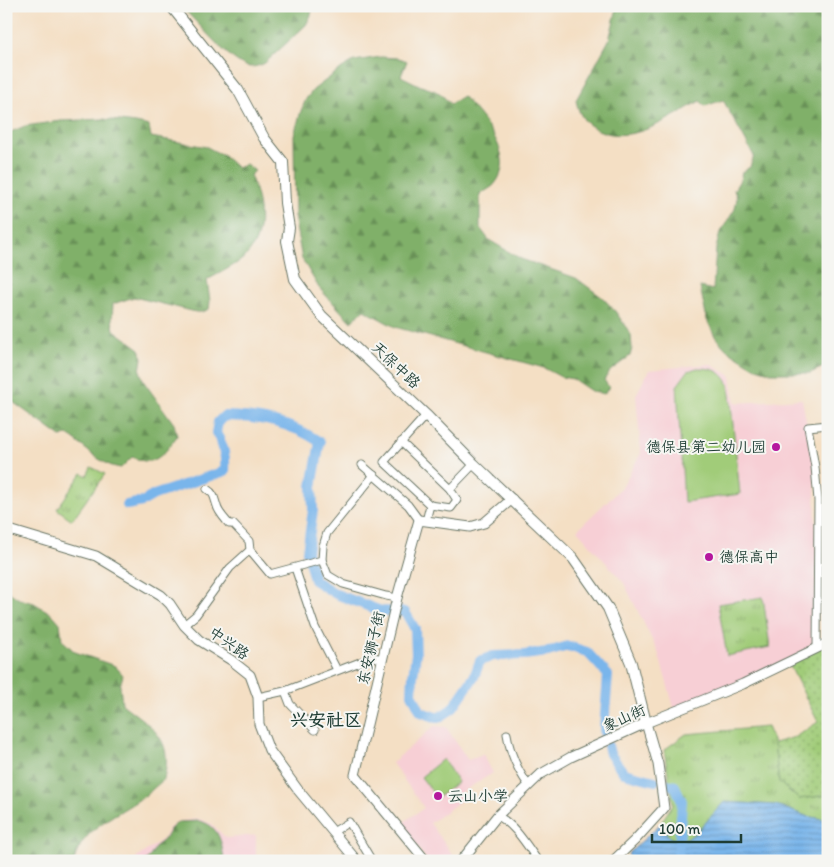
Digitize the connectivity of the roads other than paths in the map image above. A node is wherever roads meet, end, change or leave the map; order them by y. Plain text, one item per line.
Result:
1 (171, 6) edge
2 (426, 415) junction
3 (828, 425) edge
4 (401, 442) junction
5 (474, 464) junction
6 (362, 465) dead end
7 (374, 475) junction
8 (207, 489) dead end
9 (450, 489) junction
10 (512, 499) junction
11 (430, 505) junction
12 (422, 521) junction
13 (6, 528) edge
14 (250, 550) junction
15 (322, 560) junction
16 (295, 568) junction
17 (397, 598) junction
18 (184, 625) junction
19 (828, 643) edge
20 (817, 648) junction
21 (383, 658) junction
22 (337, 670) junction
23 (285, 691) junction
24 (258, 697) junction
25 (646, 723) junction
26 (315, 730) dead end
27 (507, 734) dead end
28 (529, 786) junction
29 (497, 816) junction
30 (333, 832) junction
31 (616, 860) edge
32 (356, 861) edge
33 (372, 861) edge
34 (426, 861) edge
35 (461, 861) edge
36 (538, 861) edge

1 - 2 main road, 天保中路
2 - 4 street
2 - 5 main road, 天保中路
3 - 20 street
4 - 9 street
4 - 11 street
5 - 9 street
5 - 10 main road, 天保中路
6 - 7 street
7 - 12 street
7 - 15 street
8 - 14 street
9 - 11 street
10 - 12 main road
10 - 25 main road, 天保中路
11 - 12 street
12 - 17 main road, 东安狮子街
13 - 18 main road, 中兴路
14 - 16 street
14 - 18 street
15 - 16 street
15 - 17 street
16 - 22 street
17 - 21 main road, 东安狮子街
18 - 24 main road, 中兴路
19 - 20 main road, 象山街
20 - 25 main road, 象山街
21 - 22 street
21 - 34 main road, 东安狮子街
22 - 23 street
23 - 24 street
23 - 26 street
24 - 30 main road, 中兴路
25 - 28 main road, 象山街
25 - 31 main road
27 - 28 street
28 - 29 main road, 象山街
29 - 35 main road, 象山街
29 - 36 street
30 - 32 main road, 中兴路
30 - 33 street

